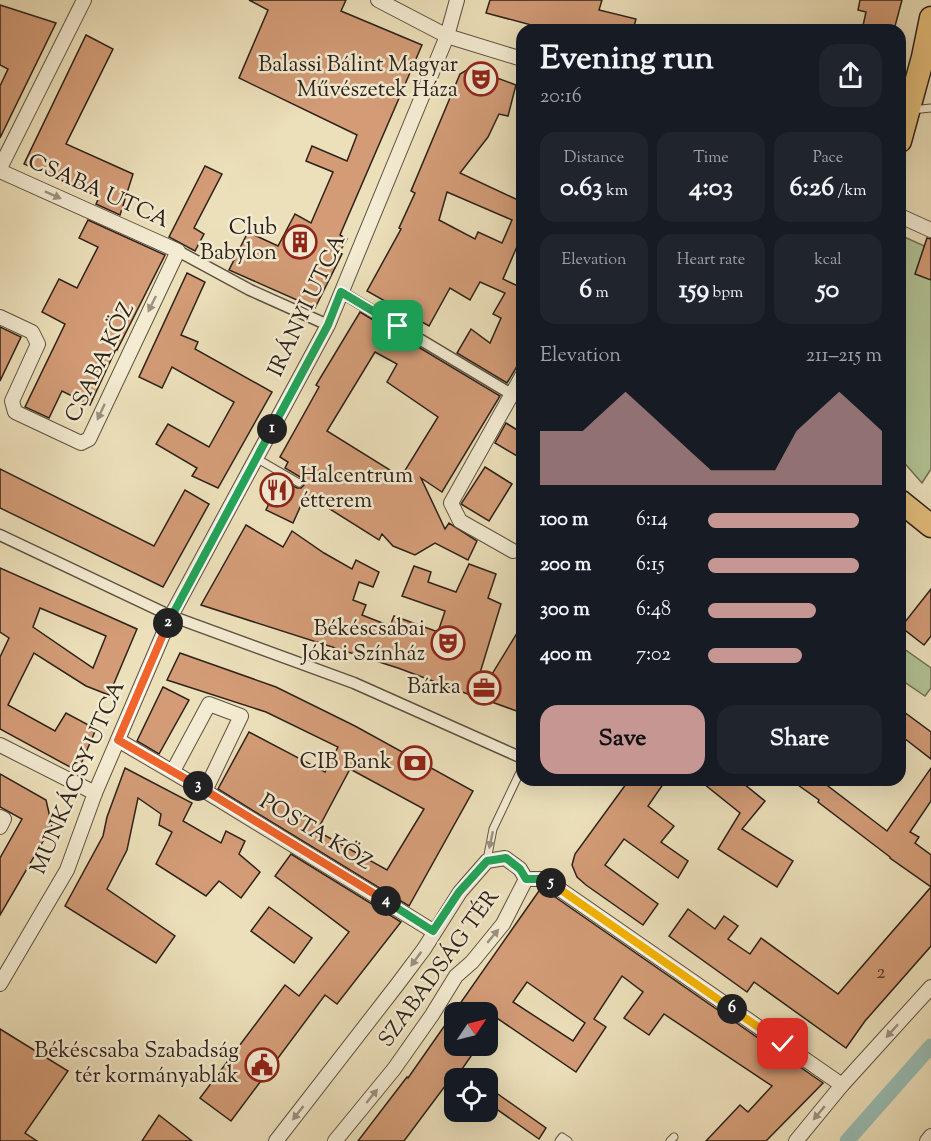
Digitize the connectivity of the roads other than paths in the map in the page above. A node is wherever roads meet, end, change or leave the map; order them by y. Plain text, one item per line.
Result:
1 (84, 0) edge
2 (378, 0) edge
3 (457, 0) edge
4 (931, 18) edge
5 (447, 36) junction
6 (516, 57) edge
7 (920, 109) edge
8 (906, 131) edge
9 (0, 170) edge
10 (906, 219) edge
11 (931, 230) edge
12 (178, 251) junction
13 (341, 292) junction
14 (0, 317) edge
15 (328, 325) junction
16 (516, 397) edge
17 (256, 458) junction
18 (299, 483) dead end
19 (906, 506) edge
20 (931, 526) edge
21 (0, 535) edge
22 (513, 551) dead end
23 (171, 616) junction
24 (118, 740) junction
25 (0, 745) edge
26 (516, 755) edge
27 (172, 771) junction
28 (516, 781) edge
29 (205, 791) junction
30 (95, 793) junction
31 (0, 817) edge
32 (0, 827) edge
33 (487, 861) junction
34 (526, 879) junction
35 (433, 931) junction
36 (0, 984) edge
37 (931, 987) edge
38 (842, 1085) junction
39 (931, 1136) edge
40 (276, 1141) edge
41 (335, 1141) edge
42 (559, 1141) edge
43 (568, 1141) edge
44 (796, 1141) edge
45 (927, 1141) edge

1 - 9 street
2 - 5 street
3 - 5 street, IRÁNYI UTCA
4 - 7 main road
5 - 6 street
5 - 13 street, IRÁNYI UTCA
7 - 8 main road
9 -> 12 street, CSABA UTCA
10 - 11 street
12 -> 14 street, CSABA KÖZ
12 - 15 street
13 - 15 street, IRÁNYI UTCA
13 - 16 street
15 - 17 street, IRÁNYI UTCA
16 - 22 street
17 - 18 lane
17 - 23 street, IRÁNYI UTCA
19 - 20 main road
21 - 23 street
23 - 24 street, MUNKÁCSY UTCA
23 - 26 street
24 - 27 street, POSTA KÖZ
24 - 30 street, MUNKÁCSY UTCA
25 - 30 street
27 - 29 street, POSTA KÖZ
27 - 29 street
28 -> 33 lane
29 - 35 street, POSTA KÖZ
30 - 36 street, MUNKÁCSY UTCA
31 - 32 street
33 - 34 street, SZABADSÁG TÉR
33 - 35 street, SZABADSÁG TÉR
34 - 38 street
41 -> 34 street, SZABADSÁG TÉR
35 -> 40 street, SZABADSÁG TÉR
37 -> 38 street
38 -> 44 street
39 - 45 street
42 - 43 lane

